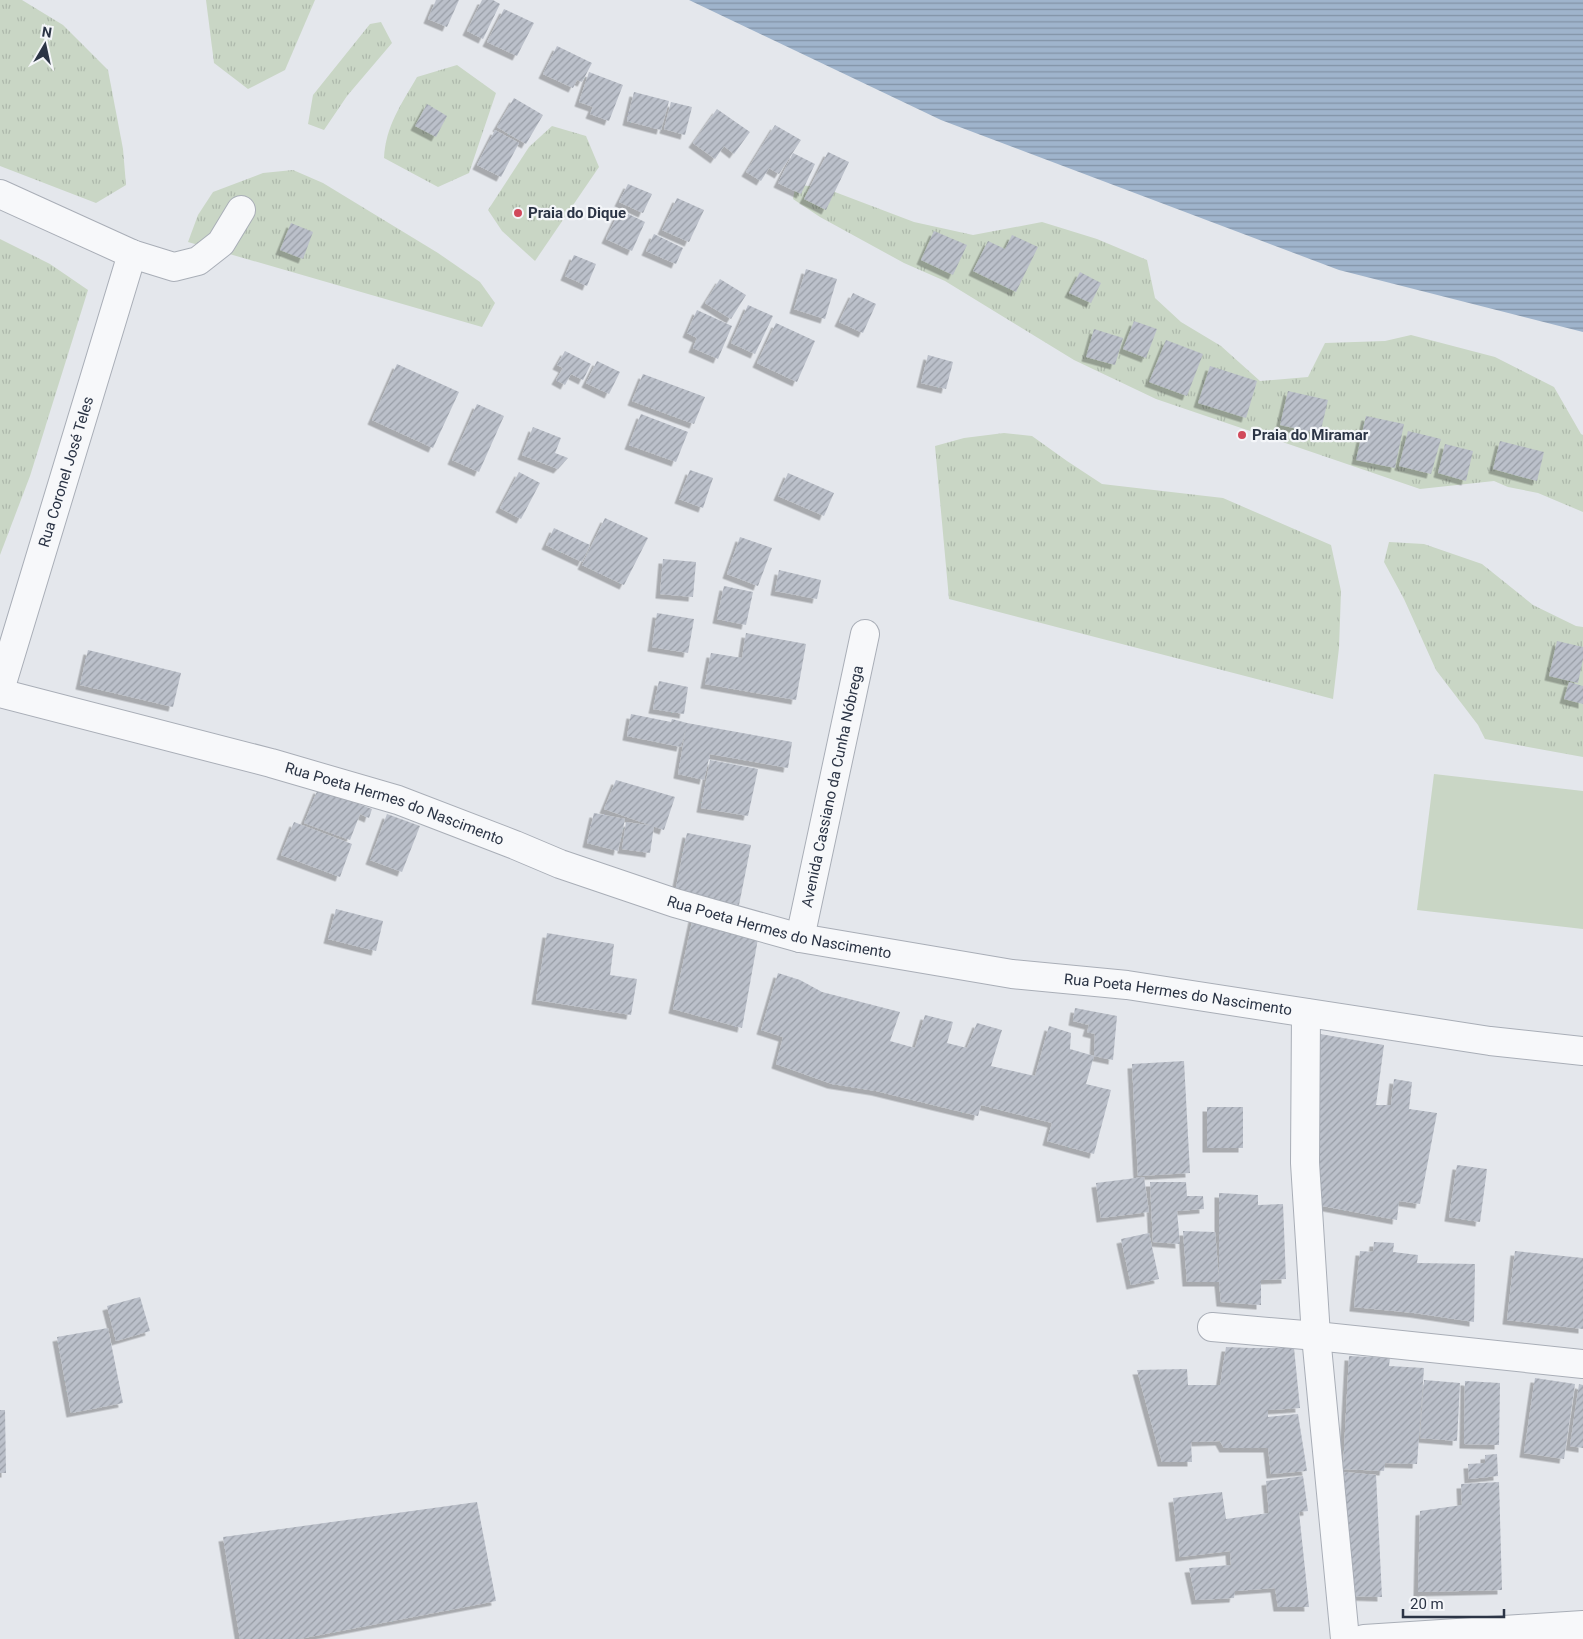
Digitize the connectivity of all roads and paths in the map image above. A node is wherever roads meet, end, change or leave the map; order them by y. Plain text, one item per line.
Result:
1 (0, 194) edge
2 (241, 210) dead end
3 (132, 254) junction
4 (865, 634) dead end
5 (0, 691) edge
6 (800, 938) junction
7 (1306, 1013) junction
8 (1583, 1051) edge
9 (1212, 1327) dead end
10 (1316, 1336) junction
11 (1583, 1364) edge
12 (1583, 1625) edge
13 (1345, 1639) edge
14 (1364, 1639) edge

1 - 3 street
2 - 3 street
3 - 5 street, Rua Coronel José Teles
4 - 6 street, Avenida Cassiano da Cunha Nóbrega
5 - 6 street, Rua Poeta Hermes do Nascimento
6 - 7 street, Rua Poeta Hermes do Nascimento
7 - 8 street, Rua Poeta Hermes do Nascimento
7 - 10 street
9 - 10 street
10 - 11 street
10 - 13 street
12 - 14 street

